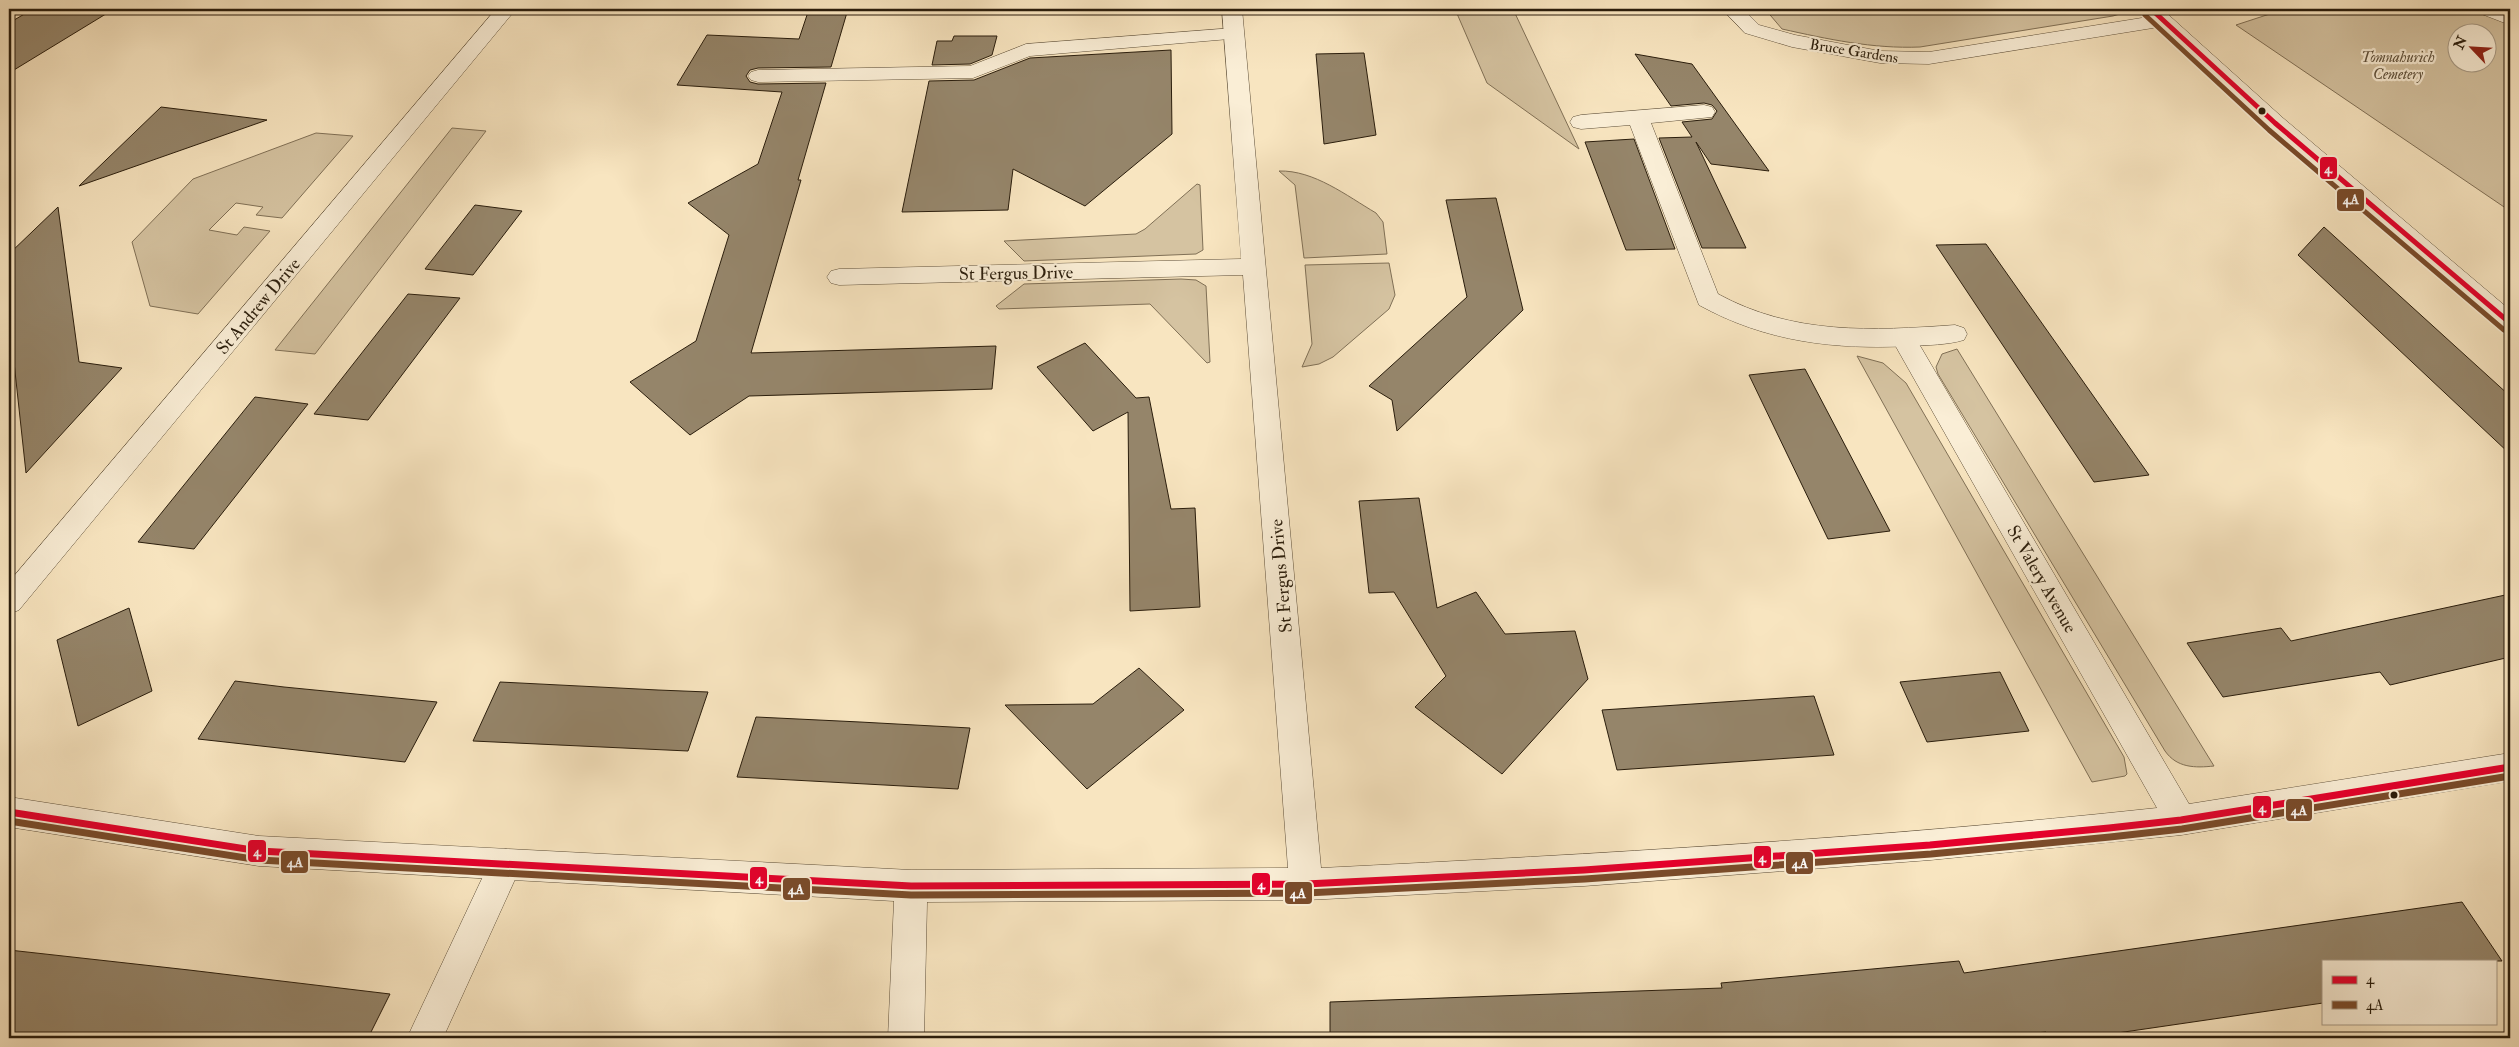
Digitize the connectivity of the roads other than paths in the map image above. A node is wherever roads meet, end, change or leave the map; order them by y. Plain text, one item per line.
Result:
1 (506, 9) edge
2 (1732, 9) edge
3 (2486, 9) edge
4 (2157, 14) edge
5 (2510, 19) edge
6 (1233, 21) edge
7 (758, 76) dead end
8 (1704, 112) dead end
9 (1638, 118) junction
10 (1581, 122) dead end
11 (1254, 267) junction
12 (839, 277) dead end
13 (2510, 323) edge
14 (1955, 334) dead end
15 (1903, 338) junction
16 (9, 602) edge
17 (2510, 767) edge
18 (9, 812) edge
19 (2181, 820) junction
20 (506, 864) junction
21 (1306, 884) junction
22 (911, 886) junction
23 (425, 1038) edge
24 (906, 1038) edge

1 - 16 street, St Andrew Drive
2 - 4 street, Bruce Gardens
3 - 5 street
4 - 13 street, Bruce Gardens
6 - 7 street
6 - 11 street, St Fergus Drive
8 - 9 street
9 - 10 street
9 - 15 street
11 - 12 street, St Fergus Drive
11 - 21 street, St Fergus Drive
14 - 15 street
15 - 19 street, St Valery Avenue
17 - 19 street
18 - 20 street
19 - 21 street
20 - 22 street
20 - 23 street
21 - 22 street
22 - 24 street

